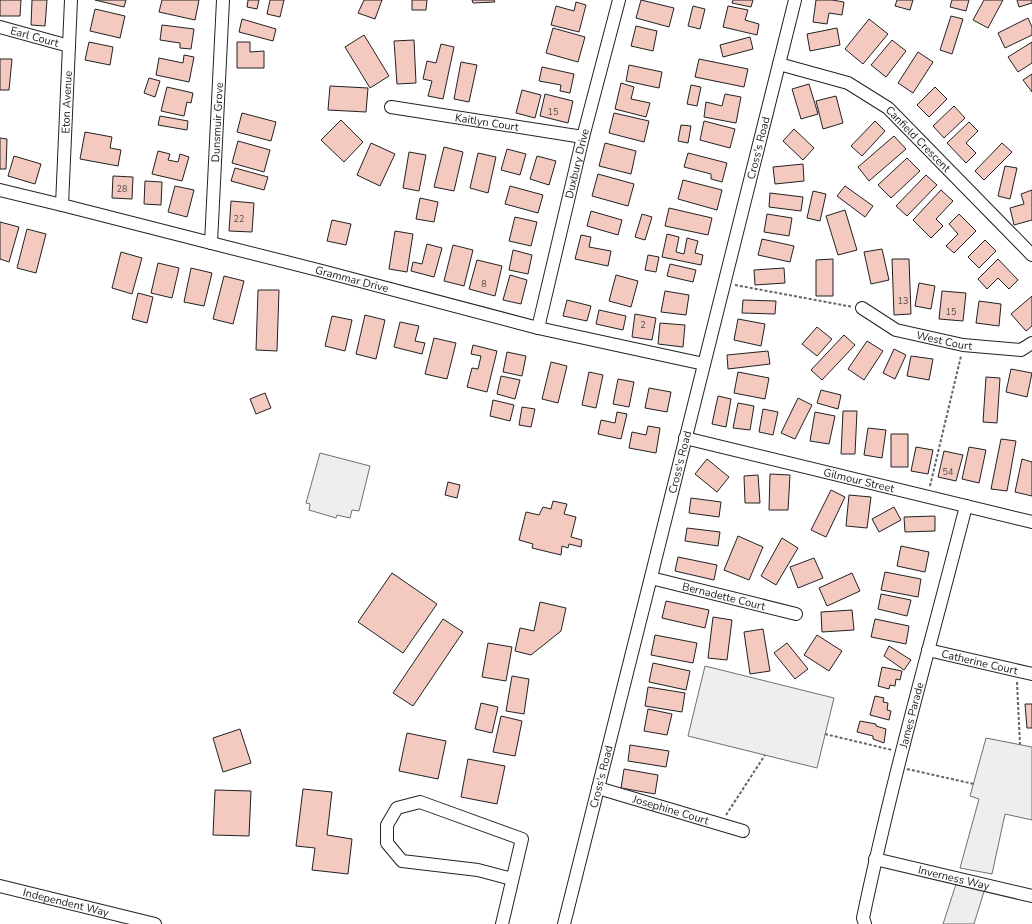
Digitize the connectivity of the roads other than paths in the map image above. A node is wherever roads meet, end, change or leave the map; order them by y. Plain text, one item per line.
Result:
1 (71, 0) edge
2 (223, 0) edge
3 (619, 0) edge
4 (795, 0) edge
5 (0, 28) edge
6 (69, 46) junction
7 (779, 64) junction
8 (391, 107) dead end
9 (583, 137) junction
10 (0, 190) edge
11 (62, 205) junction
12 (211, 244) junction
13 (1032, 255) edge
14 (862, 308) road end
15 (538, 328) junction
16 (1032, 344) edge
17 (704, 364) junction
18 (686, 438) junction
19 (966, 506) junction
20 (1032, 522) edge
21 (651, 578) junction
22 (796, 614) dead end
23 (928, 650) junction
24 (1032, 674) edge
25 (598, 788) junction
26 (743, 831) dead end
27 (875, 859) junction
28 (512, 879) junction
29 (0, 886) edge
30 (1032, 896) edge
31 (155, 924) edge
32 (502, 924) edge
33 (564, 924) edge
34 (865, 924) edge

1 - 6 street, Eton Avenue
2 - 12 street, Dunsmuir Grove
3 - 9 street, Duxbury Drive
4 - 7 street, Cross's Road
5 - 6 street, Earl Court
6 - 11 street, Eton Avenue
7 - 13 street, Canfield Crescent
7 - 17 street, Cross's Road
8 - 9 street, Kaitlyn Court
9 - 15 street, Duxbury Drive
10 - 11 street, Grammar Drive
11 - 12 street, Grammar Drive
12 - 15 street, Grammar Drive
14 - 16 street, West Court
15 - 17 street, Grammar Drive
17 - 18 street, Cross's Road
18 - 19 street, Gilmour Street
18 - 21 street, Cross's Road
19 - 20 street, Gilmour Street
19 - 23 street, James Parade
21 - 22 street, Bernadette Court
21 - 25 street, Cross's Road
23 - 24 street, Catherine Court
23 - 27 street, James Parade
25 - 26 street, Josephine Court
25 - 33 street, Cross's Road
27 - 30 street, Inverness Way
27 - 34 street, James Parade
28 - 28 street
28 - 32 street
29 - 31 street, Independent Way

